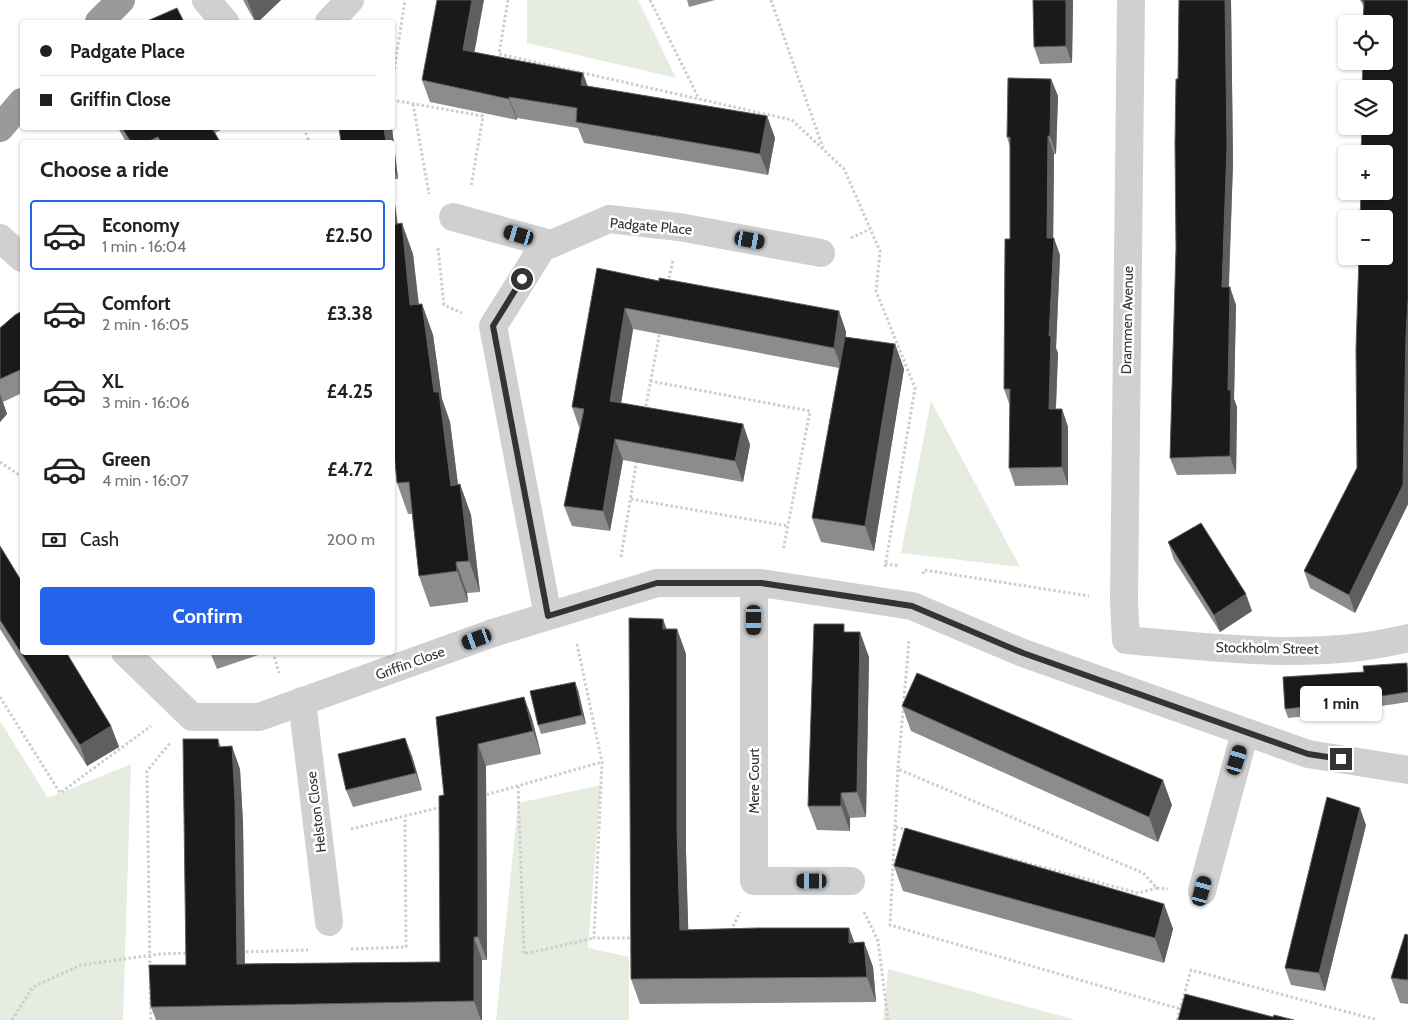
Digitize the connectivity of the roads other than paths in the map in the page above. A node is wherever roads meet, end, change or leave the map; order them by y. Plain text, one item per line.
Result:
1 (121, 0) edge
2 (206, 0) edge
3 (350, 0) edge
4 (1131, 0) edge
5 (101, 20) edge
6 (224, 20) edge
7 (331, 20) edge
8 (20, 104) edge
9 (0, 128) edge
10 (453, 217) dead end
11 (0, 238) edge
12 (551, 244) junction
13 (821, 253) dead end
14 (20, 256) edge
15 (765, 584) junction
16 (559, 612) junction
17 (1408, 638) edge
18 (1126, 640) joint
19 (128, 655) edge
20 (302, 702) junction
21 (1245, 732) junction
22 (1408, 770) edge
23 (851, 881) road end
24 (1202, 891) road end
25 (329, 922) dead end

1 - 5 highway
2 - 6 street
3 - 7 street
4 - 18 street, Drammen Avenue
8 - 9 highway
10 - 12 street
11 - 14 street
12 - 13 street, Padgate Place
12 - 16 street, Padgate Place
15 - 16 street, Griffin Close
15 - 21 street, Griffin Close
15 - 23 street, Mere Court
16 - 20 street, Griffin Close
17 - 18 street, Stockholm Street
19 - 20 street, Griffin Close
20 - 25 street, Helston Close
21 - 22 street, Griffin Close
21 - 24 street

